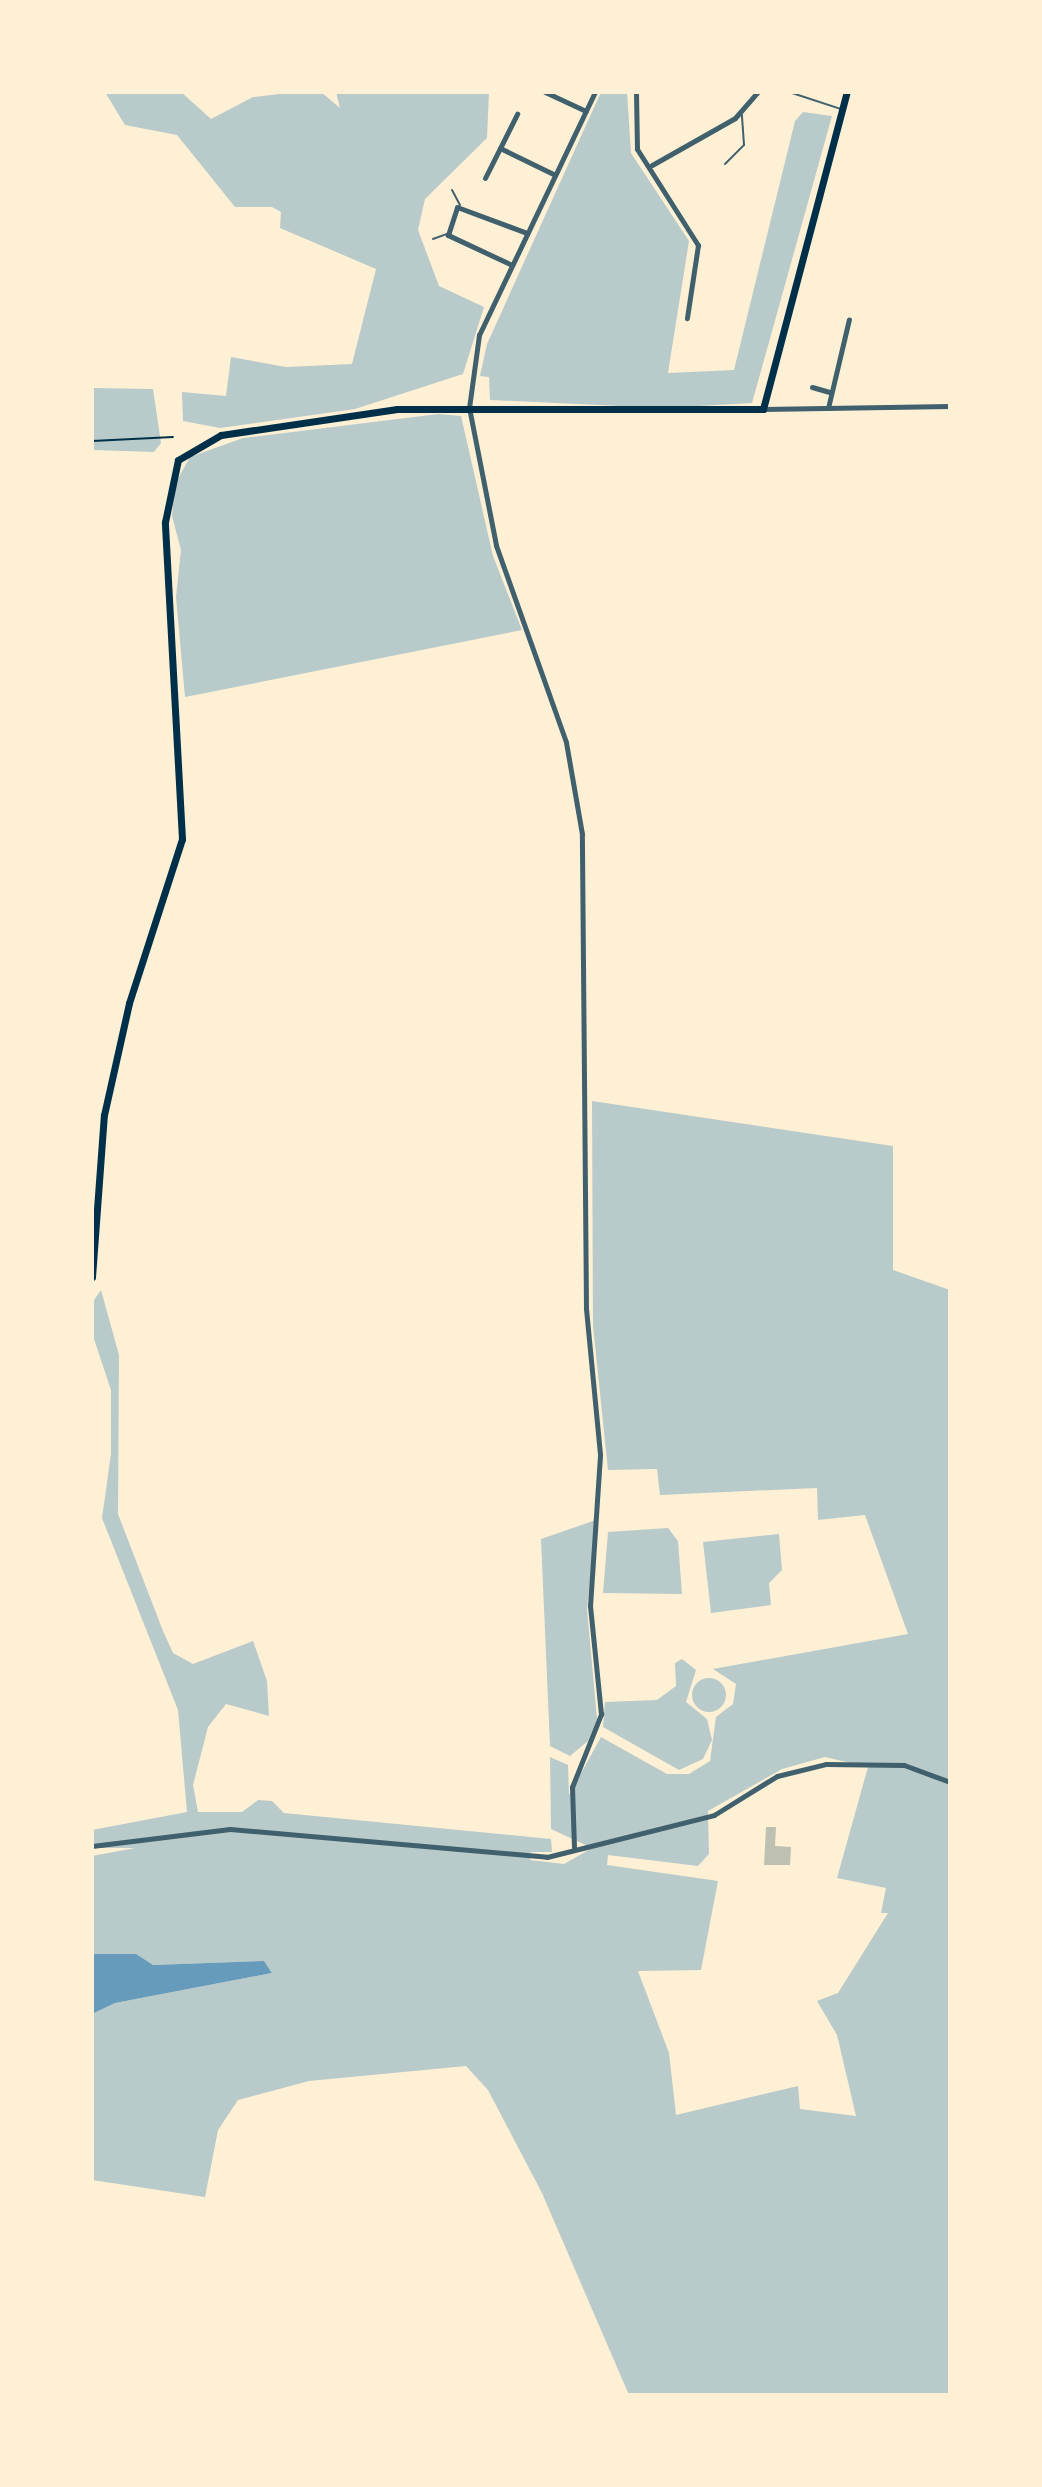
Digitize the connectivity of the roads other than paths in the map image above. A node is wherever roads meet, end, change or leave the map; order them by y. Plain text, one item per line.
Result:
1 (545, 92) edge
2 (595, 92) edge
3 (636, 92) edge
4 (758, 92) edge
5 (789, 92) edge
6 (847, 92) edge
7 (842, 109) junction
8 (586, 111) junction
9 (741, 113) junction
10 (517, 114) dead end
11 (500, 148) junction
12 (725, 164) dead end
13 (652, 165) junction
14 (555, 175) junction
15 (485, 178) dead end
16 (452, 190) dead end
17 (460, 205) junction
18 (527, 233) junction
19 (448, 234) junction
20 (433, 239) dead end
21 (512, 265) junction
22 (687, 318) dead end
23 (849, 319) dead end
24 (812, 387) dead end
25 (830, 392) junction
26 (950, 406) edge
27 (469, 408) junction
28 (828, 408) junction
29 (763, 409) junction
30 (92, 1277) edge
31 (950, 1782) edge
32 (92, 1846) edge
33 (574, 1847) junction

1 - 8 street
2 - 8 street
3 - 13 street
4 - 9 street
5 - 7 lane
6 - 7 main road
7 - 29 main road
8 - 14 street
9 - 12 lane
9 - 13 street
10 - 11 street
11 - 14 street
11 - 15 street
13 - 22 street
14 - 18 street
16 - 17 lane
17 - 18 street
17 - 19 street
18 - 21 street
19 - 20 lane
19 - 21 street
21 - 27 street
23 - 25 street
24 - 25 street
25 - 28 street
26 - 28 street
27 - 29 main road
27 - 30 main road
27 - 33 street
28 - 29 street
31 - 33 street
32 - 33 street

